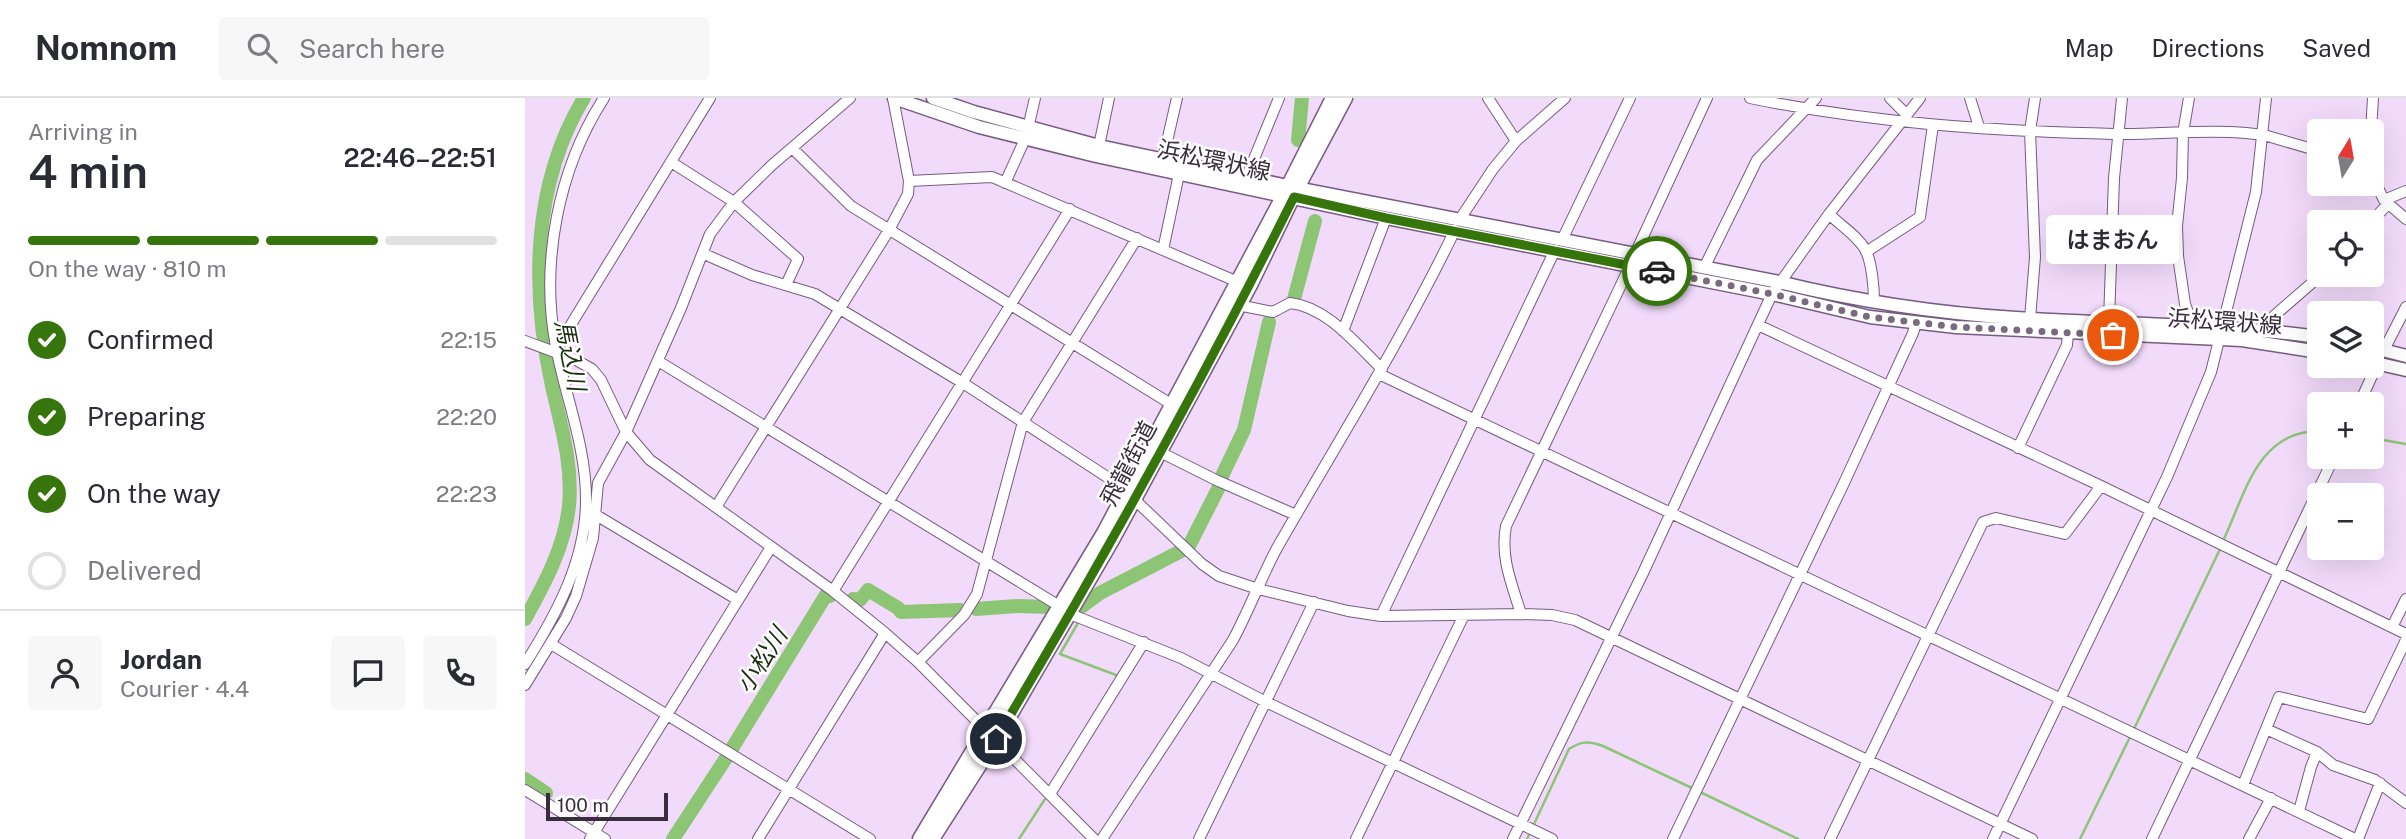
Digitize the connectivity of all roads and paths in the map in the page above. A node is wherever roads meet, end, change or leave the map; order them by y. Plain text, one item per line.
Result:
1 (604, 98) edge
2 (710, 98) edge
3 (850, 98) edge
4 (893, 98) edge
5 (933, 98) edge
6 (1035, 98) edge
7 (1109, 98) edge
8 (1177, 98) edge
9 (1279, 98) edge
10 (1333, 98) edge
11 (1345, 98) edge
12 (1488, 98) edge
13 (1566, 98) edge
14 (1630, 98) edge
15 (1707, 98) edge
16 (1750, 98) edge
17 (1816, 98) edge
18 (1890, 98) edge
19 (1920, 98) edge
20 (1970, 98) edge
21 (2035, 98) edge
22 (2122, 98) edge
23 (2189, 98) edge
24 (2266, 98) edge
25 (2373, 98) edge
26 (959, 102) edge
27 (1804, 109) junction
28 (1902, 118) junction
29 (2372, 119) edge
30 (1933, 125) junction
31 (1979, 127) junction
32 (2030, 131) junction
33 (1027, 133) junction
34 (2183, 133) junction
35 (2117, 134) junction
36 (2264, 135) junction
37 (1516, 141) junction
38 (1098, 146) junction
39 (792, 148) junction
40 (2307, 148) edge
41 (1163, 159) junction
42 (671, 162) junction
43 (1179, 174) junction
44 (1247, 176) junction
45 (909, 181) junction
46 (1005, 183) junction
47 (1291, 191) junction
48 (2406, 191) edge
49 (2382, 196) edge
50 (734, 202) junction
51 (2385, 202) junction
52 (1070, 209) junction
53 (2379, 210) edge
54 (1829, 214) junction
55 (1386, 218) junction
56 (2406, 219) edge
57 (1457, 224) junction
58 (889, 230) junction
59 (1137, 238) junction
60 (1558, 245) junction
61 (1163, 250) junction
62 (1866, 252) junction
63 (703, 254) junction
64 (1632, 260) junction
65 (1704, 268) junction
66 (1238, 282) junction
67 (1779, 282) junction
68 (786, 285) junction
69 (2307, 287) edge
70 (1772, 294) junction
71 (1874, 302) junction
72 (1238, 304) junction
73 (1010, 306) junction
74 (2406, 307) edge
75 (840, 308) junction
76 (2030, 319) junction
77 (2109, 321) junction
78 (1916, 323) junction
79 (1758, 325) junction
80 (2193, 326) junction
81 (1342, 331) junction
82 (2262, 331) junction
83 (2068, 333) junction
84 (2222, 333) junction
85 (2307, 336) edge
86 (2384, 340) edge
87 (525, 341) edge
88 (1071, 343) junction
89 (2307, 350) edge
90 (2384, 350) edge
91 (558, 353) junction
92 (2406, 356) edge
93 (657, 361) junction
94 (2384, 365) edge
95 (2406, 370) edge
96 (1380, 371) junction
97 (963, 383) junction
98 (1888, 387) junction
99 (1171, 404) junction
100 (1475, 420) junction
101 (1023, 422) junction
102 (768, 428) junction
103 (626, 432) junction
104 (2018, 448) junction
105 (1160, 452) junction
106 (1542, 453) junction
107 (2328, 469) edge
108 (2101, 486) junction
109 (1131, 495) junction
110 (889, 502) junction
111 (716, 508) junction
112 (2150, 510) junction
113 (1671, 513) junction
114 (596, 515) junction
115 (1296, 515) junction
116 (771, 547) junction
117 (986, 562) junction
118 (2280, 572) junction
119 (1800, 574) junction
120 (1258, 589) junction
121 (833, 591) junction
122 (2406, 599) edge
123 (737, 600) junction
124 (1314, 602) junction
125 (1066, 610) junction
126 (1521, 614) junction
127 (1381, 616) junction
128 (1463, 617) junction
129 (2392, 627) junction
130 (885, 633) junction
131 (2406, 634) edge
132 (1929, 636) junction
133 (1612, 638) junction
134 (2406, 640) edge
135 (1144, 642) junction
136 (551, 644) junction
137 (918, 662) junction
138 (525, 664) edge
139 (1211, 674) junction
140 (525, 685) edge
141 (2061, 698) junction
142 (1740, 699) junction
143 (1266, 702) junction
144 (667, 715) junction
145 (2266, 729) junction
146 (991, 736) junction
147 (2318, 752) junction
148 (2190, 761) junction
149 (1868, 762) junction
150 (1392, 763) junction
151 (2380, 783) junction
152 (2243, 785) junction
153 (790, 789) junction
154 (525, 790) edge
155 (1050, 794) junction
156 (2271, 798) junction
157 (2406, 803) edge
158 (2299, 811) junction
159 (2000, 824) junction
160 (1528, 827) junction
161 (592, 836) edge
162 (605, 839) edge
163 (758, 839) edge
164 (870, 839) edge
165 (920, 839) edge
166 (932, 839) edge
167 (1094, 839) edge
168 (1102, 839) edge
169 (1199, 839) edge
170 (1356, 839) edge
171 (1513, 839) edge
172 (1552, 839) edge
173 (1673, 839) edge
174 (1831, 839) edge
175 (1993, 839) edge
176 (2032, 839) edge
177 (2152, 839) edge
178 (2249, 839) edge
179 (2356, 839) edge

1 - 91 street
2 - 42 street
3 - 39 street
4 - 33 main road, 浜松環状線
4 - 45 street
5 - 26 main road, 浜松環状線
6 - 33 street
7 - 38 street
8 - 41 street
9 - 44 street
10 - 47 highway, 飛龍街道
11 - 47 highway, 飛龍街道
12 - 37 street
13 - 37 street
14 - 60 street
15 - 64 street
16 - 27 street
17 - 27 street
18 - 28 street
19 - 28 street
20 - 31 street
21 - 32 street
22 - 35 street
23 - 34 street
24 - 36 street
25 - 29 street
26 - 33 main road, 浜松環状線
27 - 28 street
27 - 65 street
28 - 30 street
28 - 54 street
30 - 31 street
30 - 62 street
31 - 32 street
32 - 35 street
32 - 76 street
33 - 38 main road, 浜松環状線
33 - 43 main road, 浜松環状線
33 - 46 street
34 - 35 street
34 - 36 street
34 - 80 street
35 - 77 street
36 - 40 street
36 - 84 street
37 - 57 street
38 - 41 main road, 浜松環状線
39 - 50 street
39 - 58 street
41 - 44 main road, 浜松環状線
42 - 50 street
42 - 91 street
43 - 47 main road, 浜松環状線
43 - 61 street
44 - 47 main road, 浜松環状線
45 - 46 street
45 - 58 street
46 - 52 street
47 - 55 main road, 浜松環状線
47 - 57 main road, 浜松環状線
47 - 66 highway, 飛龍街道
47 - 72 highway, 飛龍街道
48 - 51 street
49 - 51 street
50 - 63 street
50 - 68 street
51 - 53 street
51 - 56 street
52 - 59 street
52 - 73 street
54 - 62 street
54 - 67 street
55 - 57 main road, 浜松環状線
55 - 81 street
57 - 60 main road, 浜松環状線
57 - 96 street
58 - 73 street
58 - 75 street
59 - 61 street
59 - 88 street
60 - 64 main road, 浜松環状線
60 - 100 street
61 - 66 street
62 - 71 street
63 - 68 street
63 - 93 street
64 - 65 main road, 浜松環状線
64 - 70 main road, 浜松環状線
64 - 106 street
65 - 67 main road, 浜松環状線
66 - 99 highway, 飛龍街道
67 - 70 street
67 - 71 main road, 浜松環状線
68 - 75 street
69 - 82 street
70 - 78 main road, 浜松環状線
70 - 79 street
71 - 76 main road, 浜松環状線
72 - 81 street
72 - 105 highway, 飛龍街道
73 - 88 street
73 - 97 street
74 - 86 street
75 - 97 street
75 - 102 street
76 - 77 main road, 浜松環状線
77 - 80 main road, 浜松環状線
78 - 83 main road, 浜松環状線
78 - 98 street
79 - 98 street
79 - 113 street
80 - 84 main road, 浜松環状線
81 - 96 street
82 - 84 main road, 浜松環状線
82 - 85 main road, 浜松環状線
83 - 84 main road, 浜松環状線
83 - 104 street
84 - 89 main road, 浜松環状線
84 - 112 street
87 - 91 street
88 - 99 street
88 - 101 street
90 - 92 main road
91 - 103 street
91 - 138 street
93 - 102 street
93 - 103 street
94 - 95 main road
96 - 100 street
96 - 115 street
97 - 101 street
97 - 110 street
98 - 104 street
98 - 119 street
99 - 109 highway, 飛龍街道
100 - 106 street
100 - 127 street
101 - 109 street
101 - 117 street
102 - 110 street
102 - 111 street
103 - 111 street
103 - 114 street
104 - 108 street
105 - 109 highway, 飛龍街道
105 - 115 street
106 - 113 street
106 - 126 street
107 - 118 street
108 - 112 street
108 - 132 street
109 - 120 street
109 - 125 highway, 飛龍街道
110 - 117 street
110 - 121 street
111 - 116 street
112 - 118 street
112 - 141 street
113 - 119 street
113 - 133 street
114 - 123 street
114 - 136 street
115 - 120 street
116 - 121 street
116 - 123 street
117 - 125 street
117 - 137 street
118 - 129 street
118 - 148 street
119 - 132 street
119 - 142 street
120 - 124 street
120 - 139 street
121 - 130 street
122 - 129 street
123 - 144 street
124 - 127 street
124 - 143 street
125 - 135 street
125 - 146 highway, 飛龍街道
126 - 128 street
126 - 133 street
127 - 128 street
128 - 150 street
129 - 131 street
130 - 137 street
130 - 153 street
132 - 141 street
132 - 149 street
133 - 142 street
133 - 160 street
134 - 145 street
135 - 139 street
135 - 155 street
136 - 140 street
136 - 144 street
137 - 146 street
139 - 143 street
139 - 168 street
141 - 148 street
141 - 159 street
142 - 149 street
142 - 173 street
143 - 150 street
143 - 169 street
144 - 153 street
144 - 161 street
145 - 147 street
145 - 152 street
146 - 155 street
146 - 165 highway, 飛龍街道
146 - 166 highway, 飛龍街道
147 - 151 street
147 - 158 street
148 - 152 street
148 - 177 street
149 - 159 street
149 - 174 street
150 - 160 street
150 - 170 street
151 - 157 street
151 - 179 street
152 - 156 street
153 - 163 street
153 - 164 street
154 - 161 street
155 - 167 street
156 - 158 street
156 - 178 street
158 - 179 street
159 - 175 street
159 - 176 street
160 - 171 street
160 - 172 street
161 - 162 street

